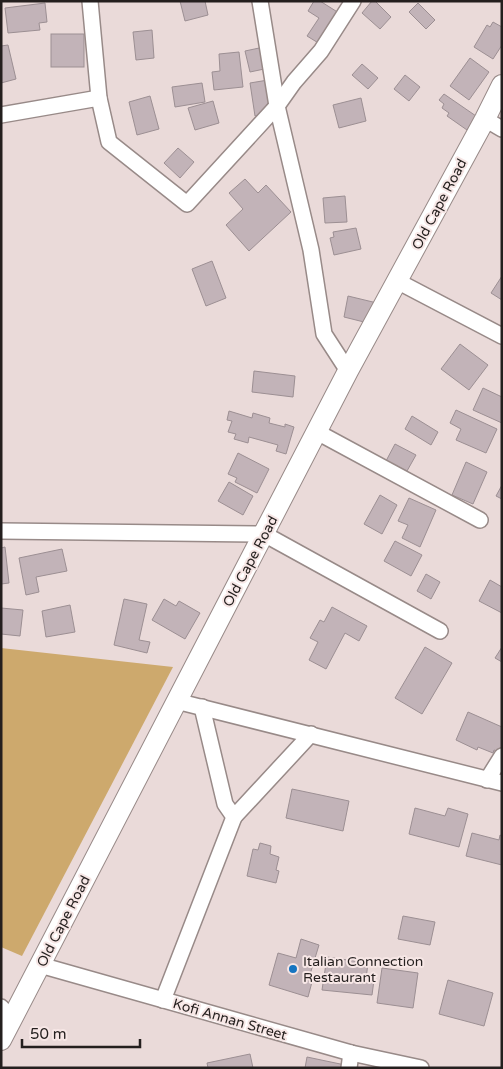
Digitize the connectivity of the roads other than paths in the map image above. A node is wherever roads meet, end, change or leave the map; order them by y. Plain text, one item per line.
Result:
1 (90, 1) edge
2 (260, 1) edge
3 (353, 1) edge
4 (502, 85) edge
5 (99, 98) junction
6 (277, 106) junction
7 (1, 115) edge
8 (493, 124) edge
9 (397, 281) junction
10 (502, 336) edge
11 (348, 371) junction
12 (317, 432) junction
13 (480, 520) dead end
14 (1, 531) edge
15 (264, 534) junction
16 (440, 631) dead end
17 (176, 700) junction
18 (202, 707) junction
19 (310, 734) junction
20 (502, 756) edge
21 (494, 781) edge
22 (234, 817) junction
23 (40, 965) junction
24 (163, 1000) junction
25 (7, 1013) edge
26 (1, 1040) edge
27 (350, 1060) edge
28 (421, 1068) edge

1 - 5 street
2 - 6 street
3 - 6 street
4 - 8 street, Old Cape Road
5 - 6 street
5 - 7 street
6 - 11 street
8 - 9 street, Old Cape Road
9 - 10 street
9 - 11 street, Old Cape Road
11 - 12 street, Old Cape Road
12 - 13 street
12 - 15 street, Old Cape Road
14 - 15 street
15 - 16 street
15 - 17 street, Old Cape Road
17 - 18 street
17 - 23 street, Old Cape Road
18 - 19 street
18 - 22 street
19 - 21 street
19 - 22 street
20 - 21 street
22 - 24 street
23 - 24 street, Kofi Annan Street
23 - 25 street, Old Cape Road
24 - 27 street, Kofi Annan Street
25 - 26 street, Old Cape Road
27 - 28 street, Kofi Annan Street

